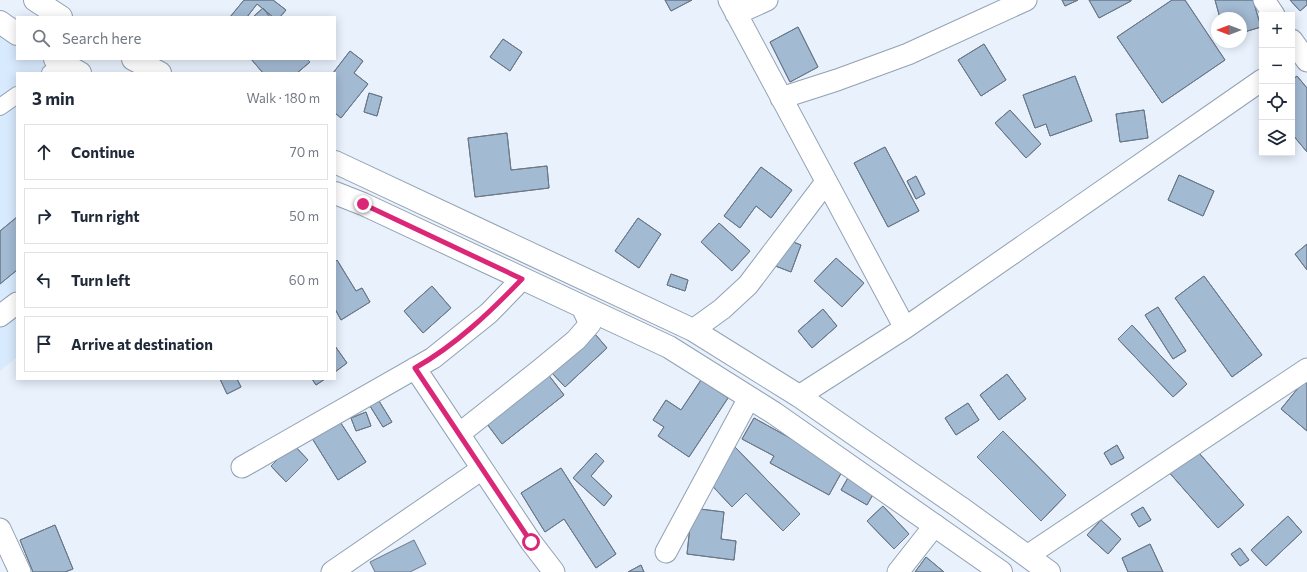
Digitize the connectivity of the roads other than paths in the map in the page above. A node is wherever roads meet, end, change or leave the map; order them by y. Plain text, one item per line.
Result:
1 (35, 0) edge
2 (767, 0) edge
3 (1026, 0) edge
4 (1264, 0) edge
5 (732, 7) edge
6 (1272, 12) edge
7 (60, 16) edge
8 (0, 22) edge
9 (16, 33) edge
10 (135, 60) edge
11 (158, 72) edge
12 (1259, 82) edge
13 (16, 96) edge
14 (781, 98) junction
15 (0, 107) edge
16 (336, 162) edge
17 (826, 182) junction
18 (336, 193) edge
19 (522, 279) junction
20 (16, 304) edge
21 (582, 307) junction
22 (0, 316) edge
23 (906, 328) junction
24 (693, 330) junction
25 (415, 368) junction
26 (1307, 369) edge
27 (799, 396) junction
28 (749, 398) junction
29 (459, 434) junction
30 (242, 467) dead end
31 (482, 469) junction
32 (935, 525) junction
33 (0, 529) edge
34 (666, 552) dead end
35 (1027, 556) junction
36 (20, 572) edge
37 (332, 572) edge
38 (554, 572) edge
39 (898, 572) edge
40 (1002, 572) edge
41 (1049, 572) edge

1 - 7 main road
2 - 5 street
3 - 14 street
4 - 6 street
5 - 14 street
8 - 9 main road
10 - 11 main road
12 - 23 street
13 - 15 street
14 - 17 street
16 - 24 main road
17 - 23 street
17 - 24 street
18 - 19 main road
19 - 21 main road
19 - 25 street
20 - 22 street
21 - 28 main road
21 - 29 street
23 - 27 street
24 - 27 main road
25 - 29 street
25 - 30 street
26 - 35 street
27 - 35 main road
28 - 32 main road
28 - 34 street
29 - 31 street
31 - 37 street
31 - 38 street
32 - 39 street
32 - 40 main road
33 - 36 street
35 - 41 main road

